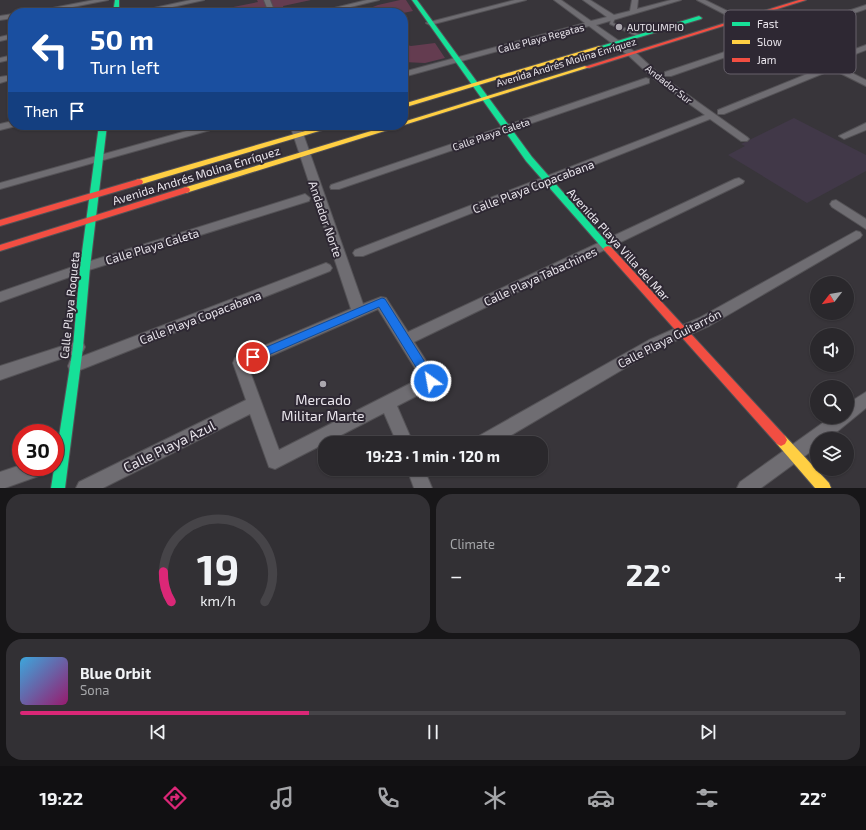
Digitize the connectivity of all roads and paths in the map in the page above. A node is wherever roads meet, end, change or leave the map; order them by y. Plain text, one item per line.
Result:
1 (105, 0) edge
2 (201, 0) edge
3 (376, 0) edge
4 (414, 0) edge
5 (523, 0) edge
6 (557, 0) edge
7 (586, 0) edge
8 (635, 0) edge
9 (678, 0) edge
10 (701, 0) edge
11 (804, 0) edge
12 (357, 4) junction
13 (738, 7) dead end
14 (866, 7) edge
15 (59, 8) edge
16 (160, 8) edge
17 (339, 8) edge
18 (351, 8) edge
19 (727, 10) edge
20 (772, 10) edge
21 (856, 10) edge
22 (723, 11) joint
23 (633, 12) junction
24 (613, 18) junction
25 (430, 22) junction
26 (591, 24) junction
27 (724, 25) edge
28 (640, 36) junction
29 (617, 44) junction
30 (866, 47) edge
31 (856, 51) edge
32 (632, 54) junction
33 (724, 54) edge
34 (458, 61) junction
35 (437, 66) junction
36 (408, 67) edge
37 (408, 74) edge
38 (668, 74) dead end
39 (814, 74) edge
40 (846, 74) edge
41 (646, 81) dead end
42 (866, 84) edge
43 (474, 86) junction
44 (483, 99) junction
45 (408, 105) edge
46 (721, 112) dead end
47 (706, 118) dead end
48 (408, 122) edge
49 (866, 126) edge
50 (504, 129) junction
51 (102, 130) edge
52 (199, 130) edge
53 (296, 130) edge
54 (382, 130) edge
55 (844, 136) dead end
56 (744, 138) dead end
57 (304, 154) junction
58 (99, 157) junction
59 (546, 181) junction
60 (739, 181) dead end
61 (0, 186) edge
62 (335, 187) dead end
63 (95, 196) junction
64 (305, 198) dead end
65 (836, 204) dead end
66 (91, 220) junction
67 (0, 223) edge
68 (861, 230) edge
69 (604, 246) junction
70 (0, 248) edge
71 (359, 254) dead end
72 (85, 267) junction
73 (326, 268) dead end
74 (0, 297) edge
75 (359, 312) junction
76 (682, 331) junction
77 (405, 340) junction
78 (78, 346) junction
79 (75, 366) junction
80 (0, 373) edge
81 (866, 399) edge
82 (388, 403) junction
83 (254, 404) junction
84 (854, 408) edge
85 (834, 424) edge
86 (64, 427) edge
87 (402, 436) edge
88 (495, 436) edge
89 (793, 453) junction
90 (15, 476) edge
91 (58, 476) edge
92 (418, 476) edge
93 (0, 481) edge
94 (58, 488) edge
95 (85, 488) edge
96 (423, 488) edge
97 (746, 488) edge
98 (824, 488) edge

1 - 15 street
2 - 16 street
3 - 12 street
4 - 25 main road, Avenida Playa Villa del Mar
5 - 25 street
6 - 26 street, Andador Sur
7 - 24 street
8 - 23 street
9 - 23 street, Calle Playa Regatas
10 - 22 street
11 - 20 main road, Avenida Andrés Molina Enríquez
12 - 17 street
12 - 18 street
13 - 19 main road, Avenida Andrés Molina Enríquez
14 - 21 street
22 - 28 main road, Avenida Andrés Molina Enríquez
23 - 24 street, Calle Playa Regatas
24 - 26 street, Calle Playa Regatas
24 - 28 lane
25 - 34 main road, Avenida Playa Villa del Mar
26 - 29 street, Andador Sur
26 - 34 street, Calle Playa Regatas
27 - 32 main road, Avenida Andrés Molina Enríquez
28 - 29 main road, Avenida Andrés Molina Enríquez
29 - 32 street, Andador Sur
29 - 43 main road, Avenida Andrés Molina Enríquez
30 - 31 street
32 - 44 main road, Avenida Andrés Molina Enríquez
32 - 56 street, Andador Sur
33 - 38 street
34 - 35 street, Calle Playa Regatas
34 - 43 main road, Avenida Playa Villa del Mar
35 - 36 street
35 - 37 street, Calle Playa Regatas
39 - 46 street
40 - 42 street
41 - 50 street, Calle Playa Caleta
43 - 44 main road, Avenida Playa Villa del Mar
43 - 45 main road, Avenida Andrés Molina Enríquez
44 - 48 main road, Avenida Andrés Molina Enríquez
44 - 50 main road, Avenida Playa Villa del Mar
47 - 59 street, Calle Playa Copacabana
49 - 55 street
50 - 59 main road, Avenida Playa Villa del Mar
50 - 62 street, Calle Playa Caleta
51 - 58 main road, Calle Playa Roqueta
52 - 58 street
53 - 57 street, Andador Norte
53 - 63 main road, Avenida Andrés Molina Enríquez
54 - 57 main road, Avenida Andrés Molina Enríquez
57 - 66 main road, Avenida Andrés Molina Enríquez
57 - 75 street, Andador Norte
58 - 61 street
58 - 63 main road, Calle Playa Roqueta
59 - 69 main road, Avenida Playa Villa del Mar
59 - 71 street, Calle Playa Copacabana
60 - 69 street, Calle Playa Tabachines
63 - 66 main road, Calle Playa Roqueta
63 - 67 main road, Avenida Andrés Molina Enríquez
64 - 72 street, Calle Playa Caleta
65 - 68 street
66 - 70 main road, Avenida Andrés Molina Enríquez
66 - 72 main road, Calle Playa Roqueta
68 - 76 street, Calle Playa Guitarrón
69 - 76 main road, Avenida Playa Villa del Mar
69 - 77 street, Calle Playa Tabachines
72 - 74 street, Calle Playa Caleta
72 - 78 main road, Calle Playa Roqueta
73 - 79 street, Calle Playa Copacabana
75 - 77 street
75 - 83 street
76 - 88 street, Calle Playa Guitarrón
76 - 89 main road, Avenida Playa Villa del Mar
77 - 82 street
78 - 79 main road, Calle Playa Roqueta
78 - 80 street
79 - 86 main road, Calle Playa Roqueta
81 - 84 street
82 - 83 street
82 - 87 street
83 - 95 street, Calle Playa Azul
85 - 89 street
89 - 97 street
89 - 98 main road, Avenida Playa Villa del Mar
90 - 93 street
91 - 94 main road, Calle Playa Roqueta
92 - 96 street

